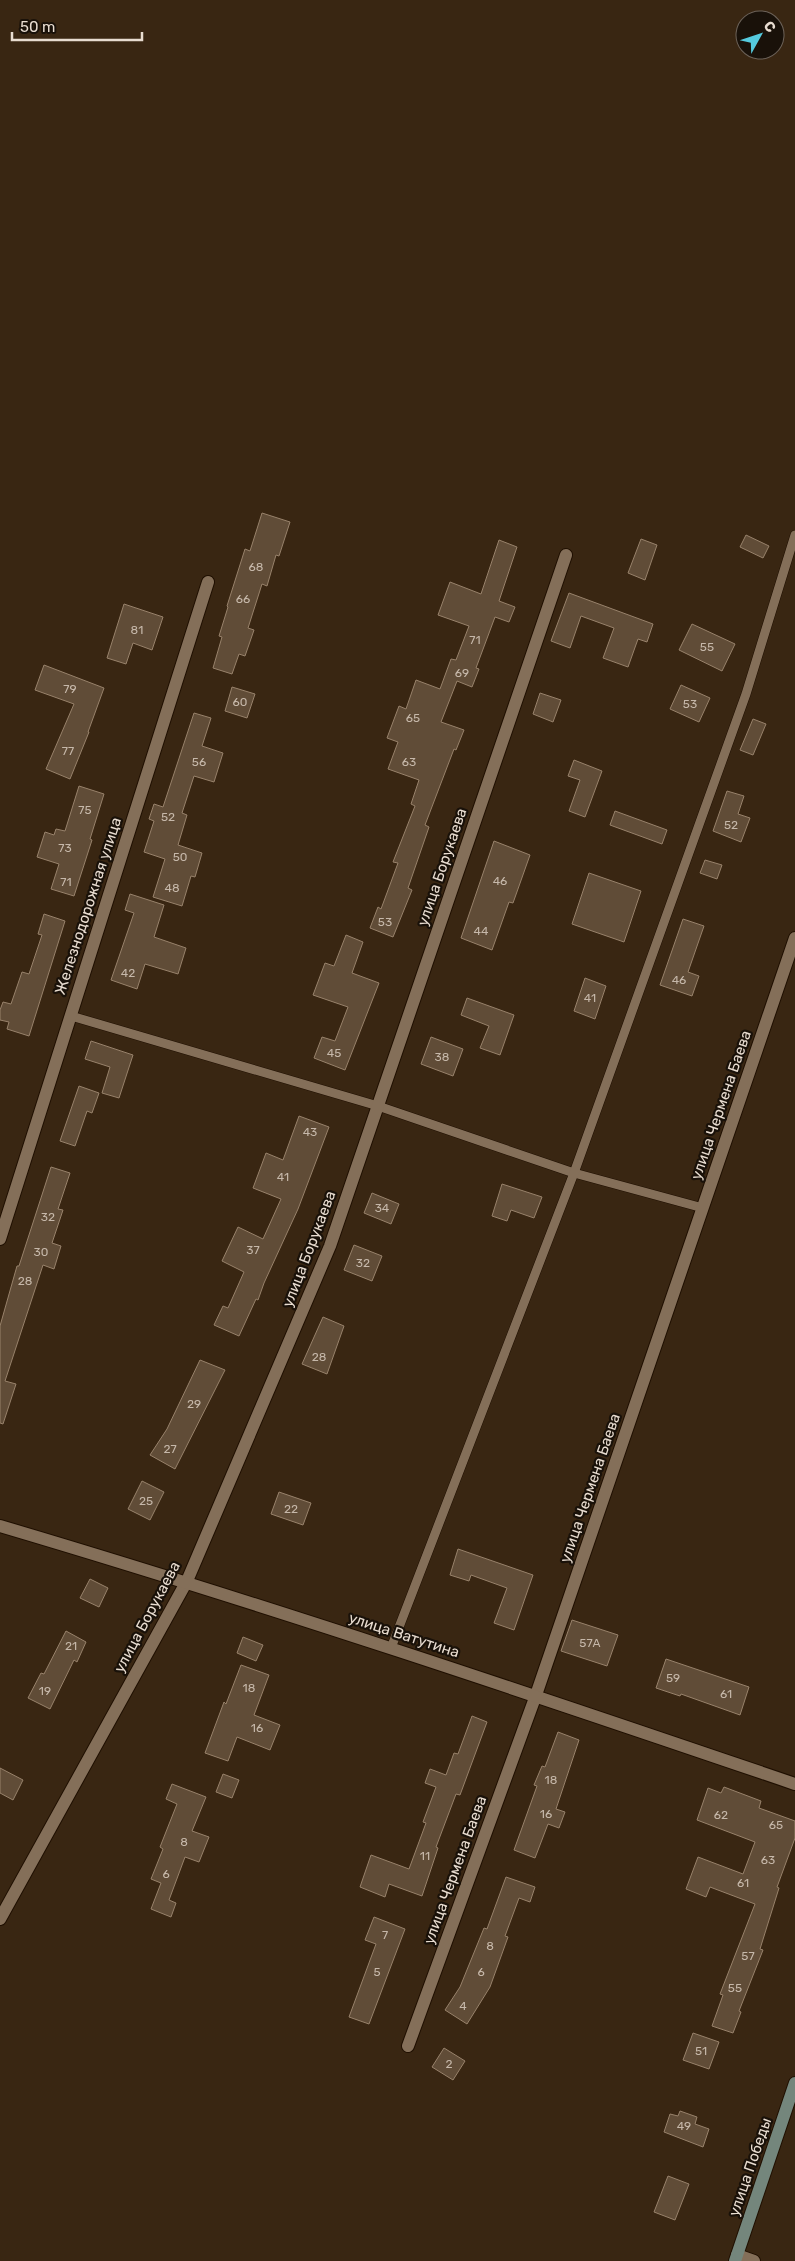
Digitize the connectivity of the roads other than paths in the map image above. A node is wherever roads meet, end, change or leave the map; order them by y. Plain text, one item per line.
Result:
1 (795, 535) edge
2 (566, 556) dead end
3 (208, 582) dead end
4 (795, 938) edge
5 (71, 1016) junction
6 (378, 1106) junction
7 (574, 1172) junction
8 (703, 1208) junction
9 (0, 1239) edge
10 (0, 1526) edge
11 (187, 1581) junction
12 (390, 1648) junction
13 (536, 1695) junction
14 (795, 1784) edge
15 (0, 1919) edge
16 (408, 2046) dead end
17 (795, 2083) edge
18 (736, 2258) edge
19 (754, 2261) edge

1 - 7 lane
2 - 6 street, улица Борукаева
3 - 5 street, Железнодорожная улица
4 - 8 street, улица Чермена Баева
5 - 6 lane
5 - 9 street, Железнодорожная улица
6 - 7 lane
6 - 11 street, улица Борукаева
7 - 8 lane
7 - 12 lane
8 - 13 street, улица Чермена Баева
10 - 11 street, улица Ватутина
11 - 12 street, улица Ватутина
11 - 15 street, улица Борукаева
12 - 13 street, улица Ватутина
13 - 14 street, улица Ватутина
13 - 16 street, улица Чермена Баева
17 - 18 main road, улица Победы
18 - 19 street

